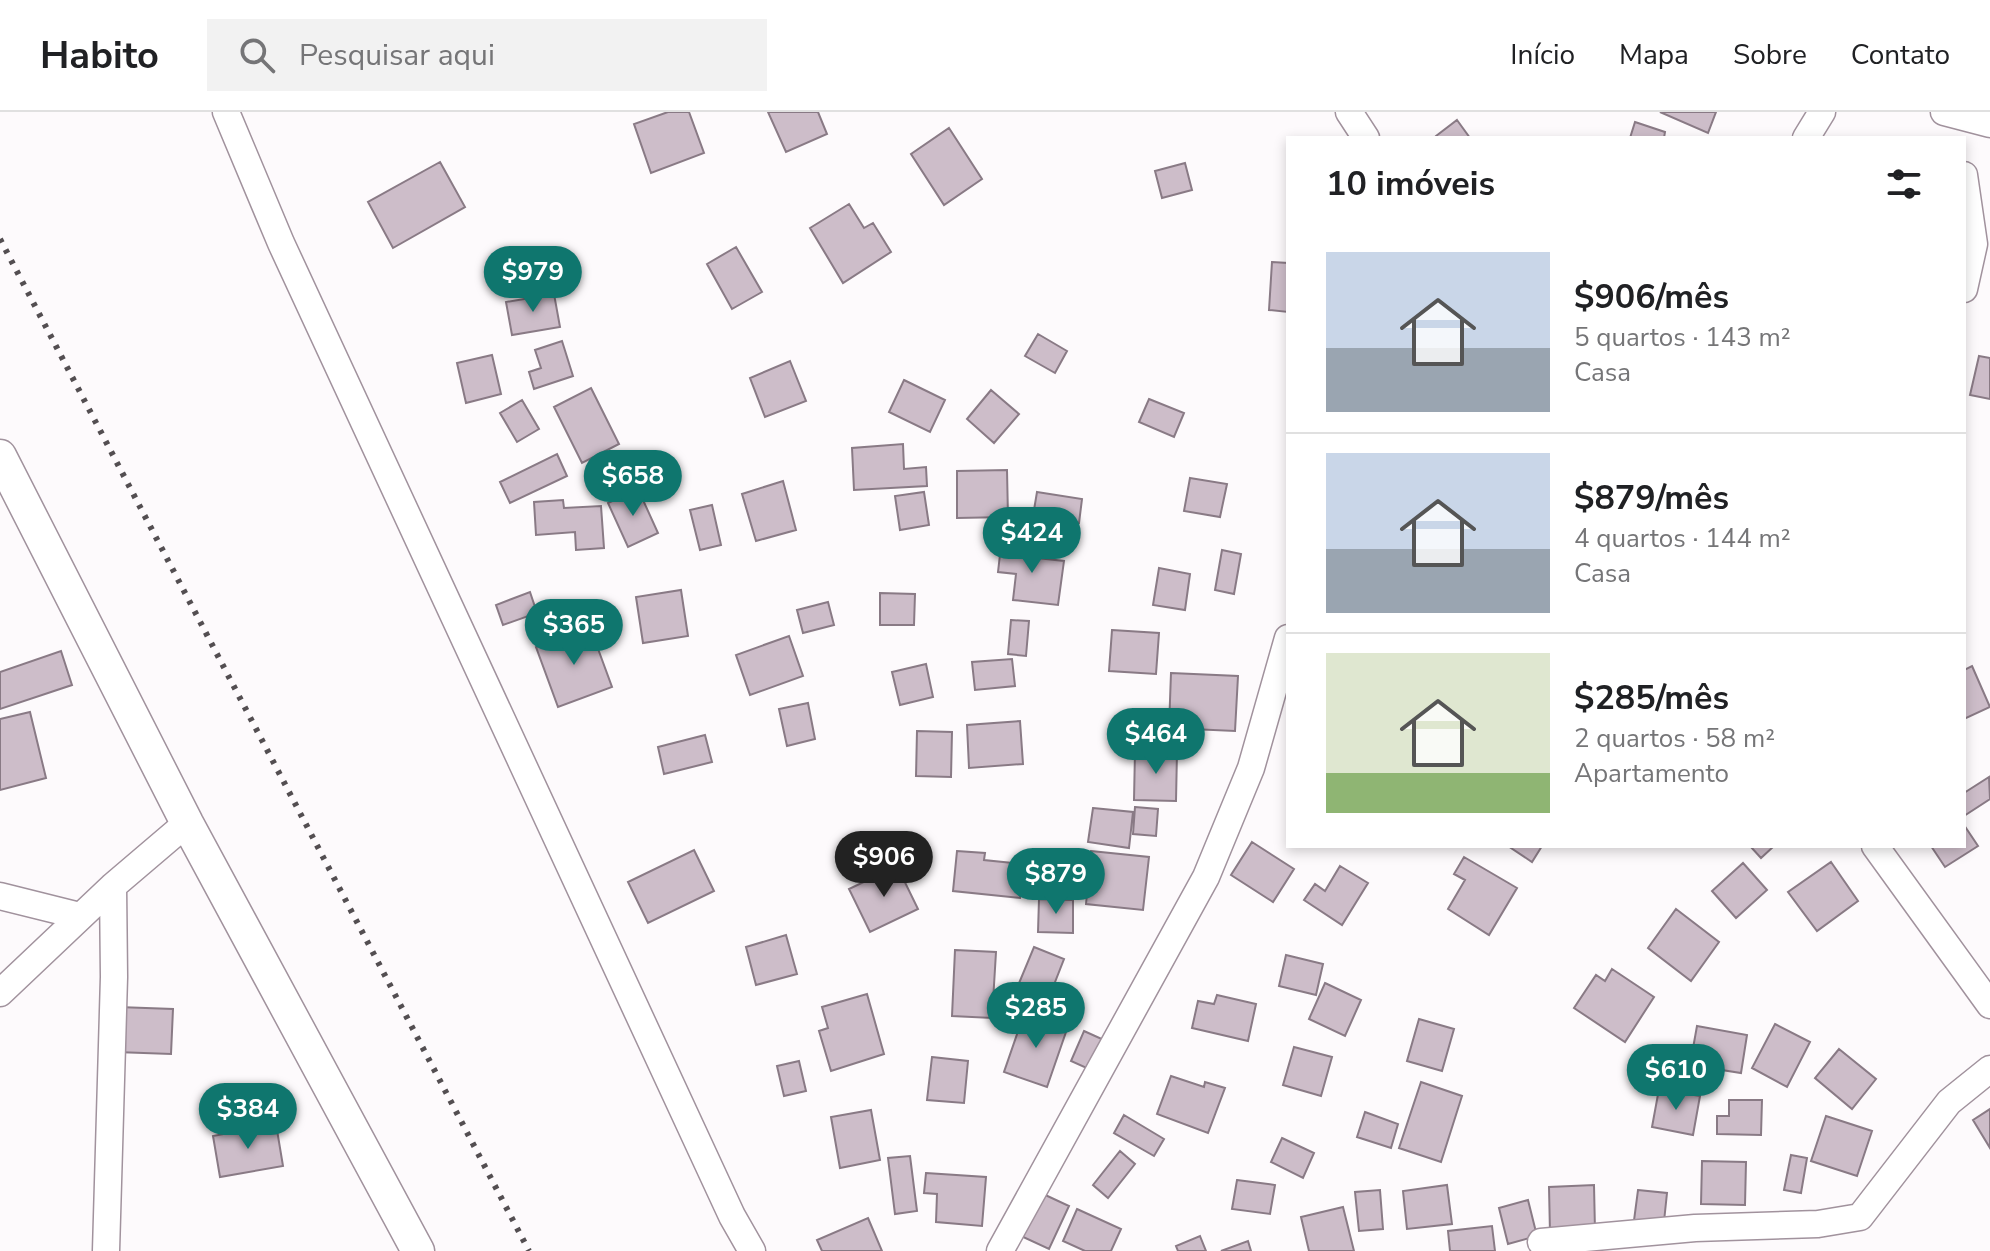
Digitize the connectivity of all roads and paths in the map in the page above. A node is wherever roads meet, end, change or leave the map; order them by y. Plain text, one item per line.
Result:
1 (226, 112) edge
2 (1349, 112) edge
3 (1822, 112) edge
4 (1948, 121) edge
5 (1990, 124) edge
6 (1365, 136) edge
7 (1807, 136) edge
8 (1966, 189) edge
9 (1966, 280) edge
10 (0, 456) edge
11 (1286, 645) edge
12 (187, 823) junction
13 (1876, 848) edge
14 (113, 886) junction
15 (0, 896) edge
16 (80, 916) junction
17 (0, 993) edge
18 (1990, 1005) edge
19 (1990, 1069) edge
20 (1541, 1242) dead end
21 (106, 1251) edge
22 (418, 1251) edge
23 (752, 1251) edge
24 (1000, 1251) edge

1 - 23 street
2 - 6 street
3 - 7 street
4 - 5 street
8 - 9 street
10 - 12 street
11 - 24 street
12 - 14 street
12 - 22 street
13 - 18 street
14 - 16 street
14 - 21 street
15 - 16 street
16 - 17 street
19 - 20 street

